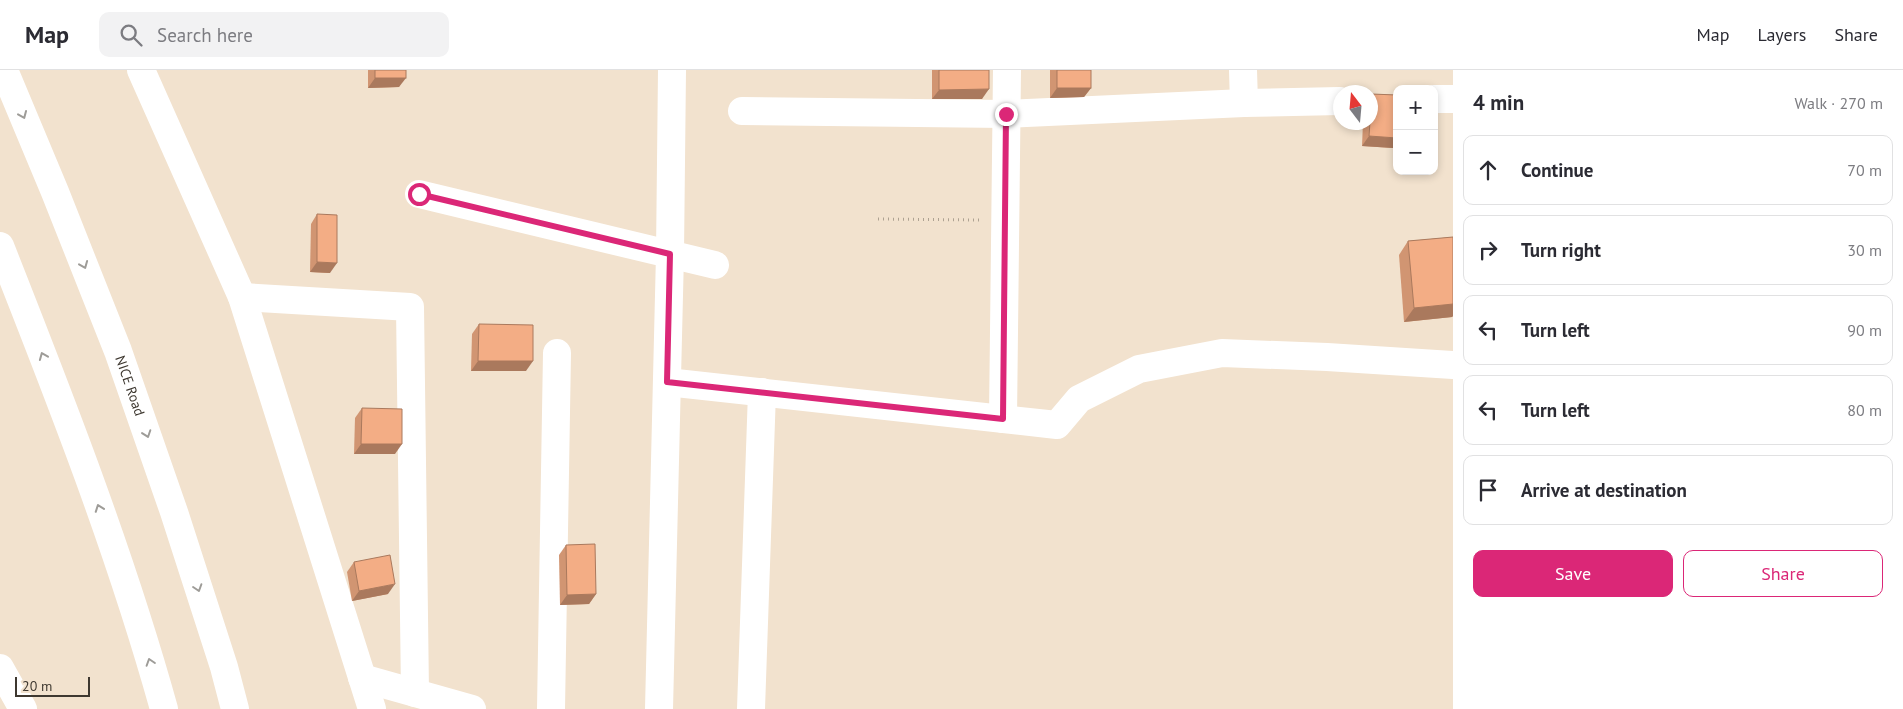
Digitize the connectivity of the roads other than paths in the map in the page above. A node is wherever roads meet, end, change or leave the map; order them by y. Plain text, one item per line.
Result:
1 (4, 70) edge
2 (141, 70) edge
3 (672, 70) edge
4 (1006, 70) edge
5 (1243, 70) edge
6 (1438, 99) edge
7 (1453, 99) edge
8 (1333, 101) edge
9 (1244, 102) junction
10 (742, 111) dead end
11 (1006, 114) junction
12 (419, 194) dead end
13 (0, 246) edge
14 (670, 254) junction
15 (715, 265) dead end
16 (242, 297) junction
17 (556, 353) dead end
18 (1453, 365) edge
19 (667, 382) junction
20 (762, 392) junction
21 (1003, 419) junction
22 (0, 668) edge
23 (362, 678) junction
24 (415, 693) junction
25 (23, 709) edge
26 (164, 709) edge
27 (235, 709) edge
28 (372, 709) edge
29 (472, 709) edge
30 (551, 709) edge
31 (658, 709) edge
32 (751, 709) edge

1 -> 27 main road, NICE Road
2 - 16 main road
3 - 14 main road
4 - 11 main road
5 - 9 main road
6 - 7 main road
8 - 9 main road
9 - 11 main road
10 - 11 main road
11 - 21 main road
12 - 14 main road
26 -> 13 main road
14 - 15 main road
14 - 19 main road
16 - 23 main road
16 - 24 main road
17 - 30 main road
18 - 21 main road
19 - 20 main road
19 - 31 main road
20 - 21 main road
20 - 32 main road
22 - 25 main road
23 - 24 main road
23 - 28 main road
24 - 29 main road

